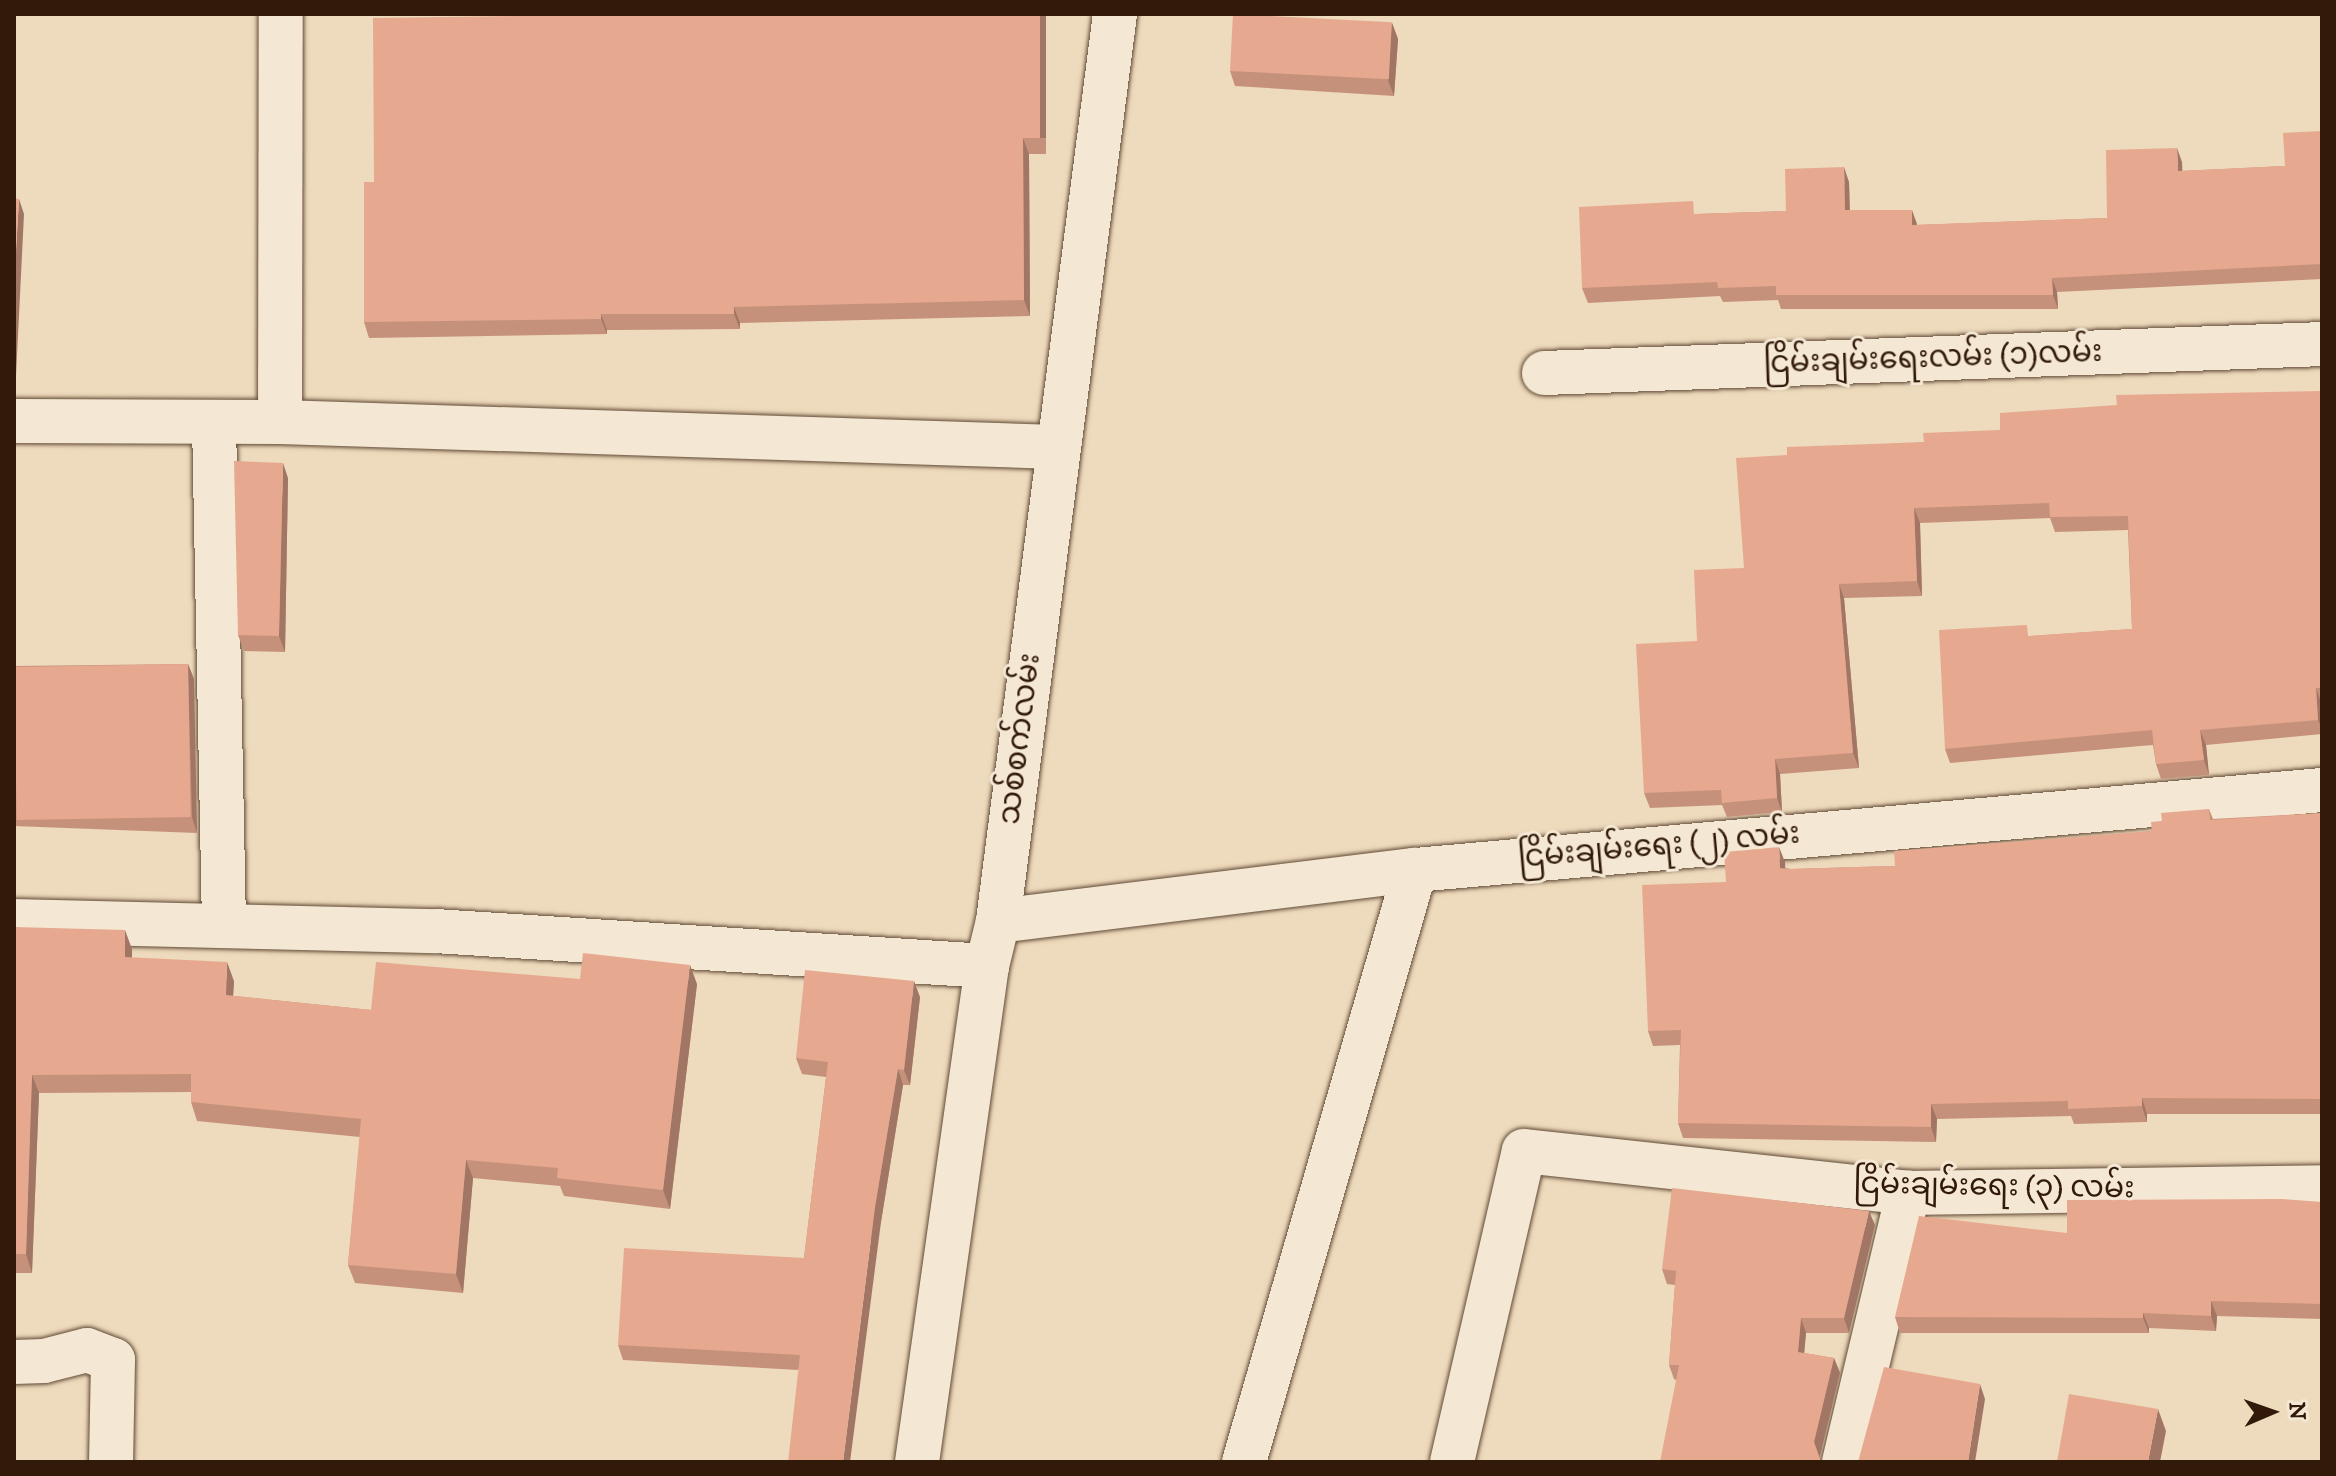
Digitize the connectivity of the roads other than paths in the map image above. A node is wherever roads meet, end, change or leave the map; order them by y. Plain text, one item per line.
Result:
1 (281, 14) edge
2 (1115, 14) edge
3 (2322, 344) edge
4 (1544, 373) dead end
5 (14, 421) edge
6 (214, 422) junction
7 (280, 422) junction
8 (1057, 447) junction
9 (2322, 790) edge
10 (1415, 870) junction
11 (14, 921) edge
12 (998, 921) junction
13 (224, 926) junction
14 (987, 966) junction
15 (2322, 1187) edge
16 (1908, 1193) junction
17 (29, 1362) edge
18 (111, 1462) edge
19 (917, 1462) edge
20 (1244, 1462) edge
21 (1452, 1462) edge
22 (1844, 1462) edge

1 - 7 street
2 - 8 street, သစ်စက်လမ်း
3 - 4 street, ငြိမ်းချမ်းရေးလမ်း (၁)လမ်း
5 - 6 street
6 - 7 street
6 - 13 street
7 - 8 street
8 - 12 street, သစ်စက်လမ်း
9 - 10 street, ငြိမ်းချမ်းရေး (၂) လမ်း
10 - 12 street, ငြိမ်းချမ်းရေး (၂) လမ်း
10 - 20 street
11 - 13 street
12 - 14 street, သစ်စက်လမ်း
13 - 14 street
14 - 19 street, သစ်စက်လမ်း
15 - 16 street, ငြိမ်းချမ်းရေး (၃) လမ်း
16 - 21 street, ငြိမ်းချမ်းရေး (၃) လမ်း
16 - 22 street
17 - 18 street

